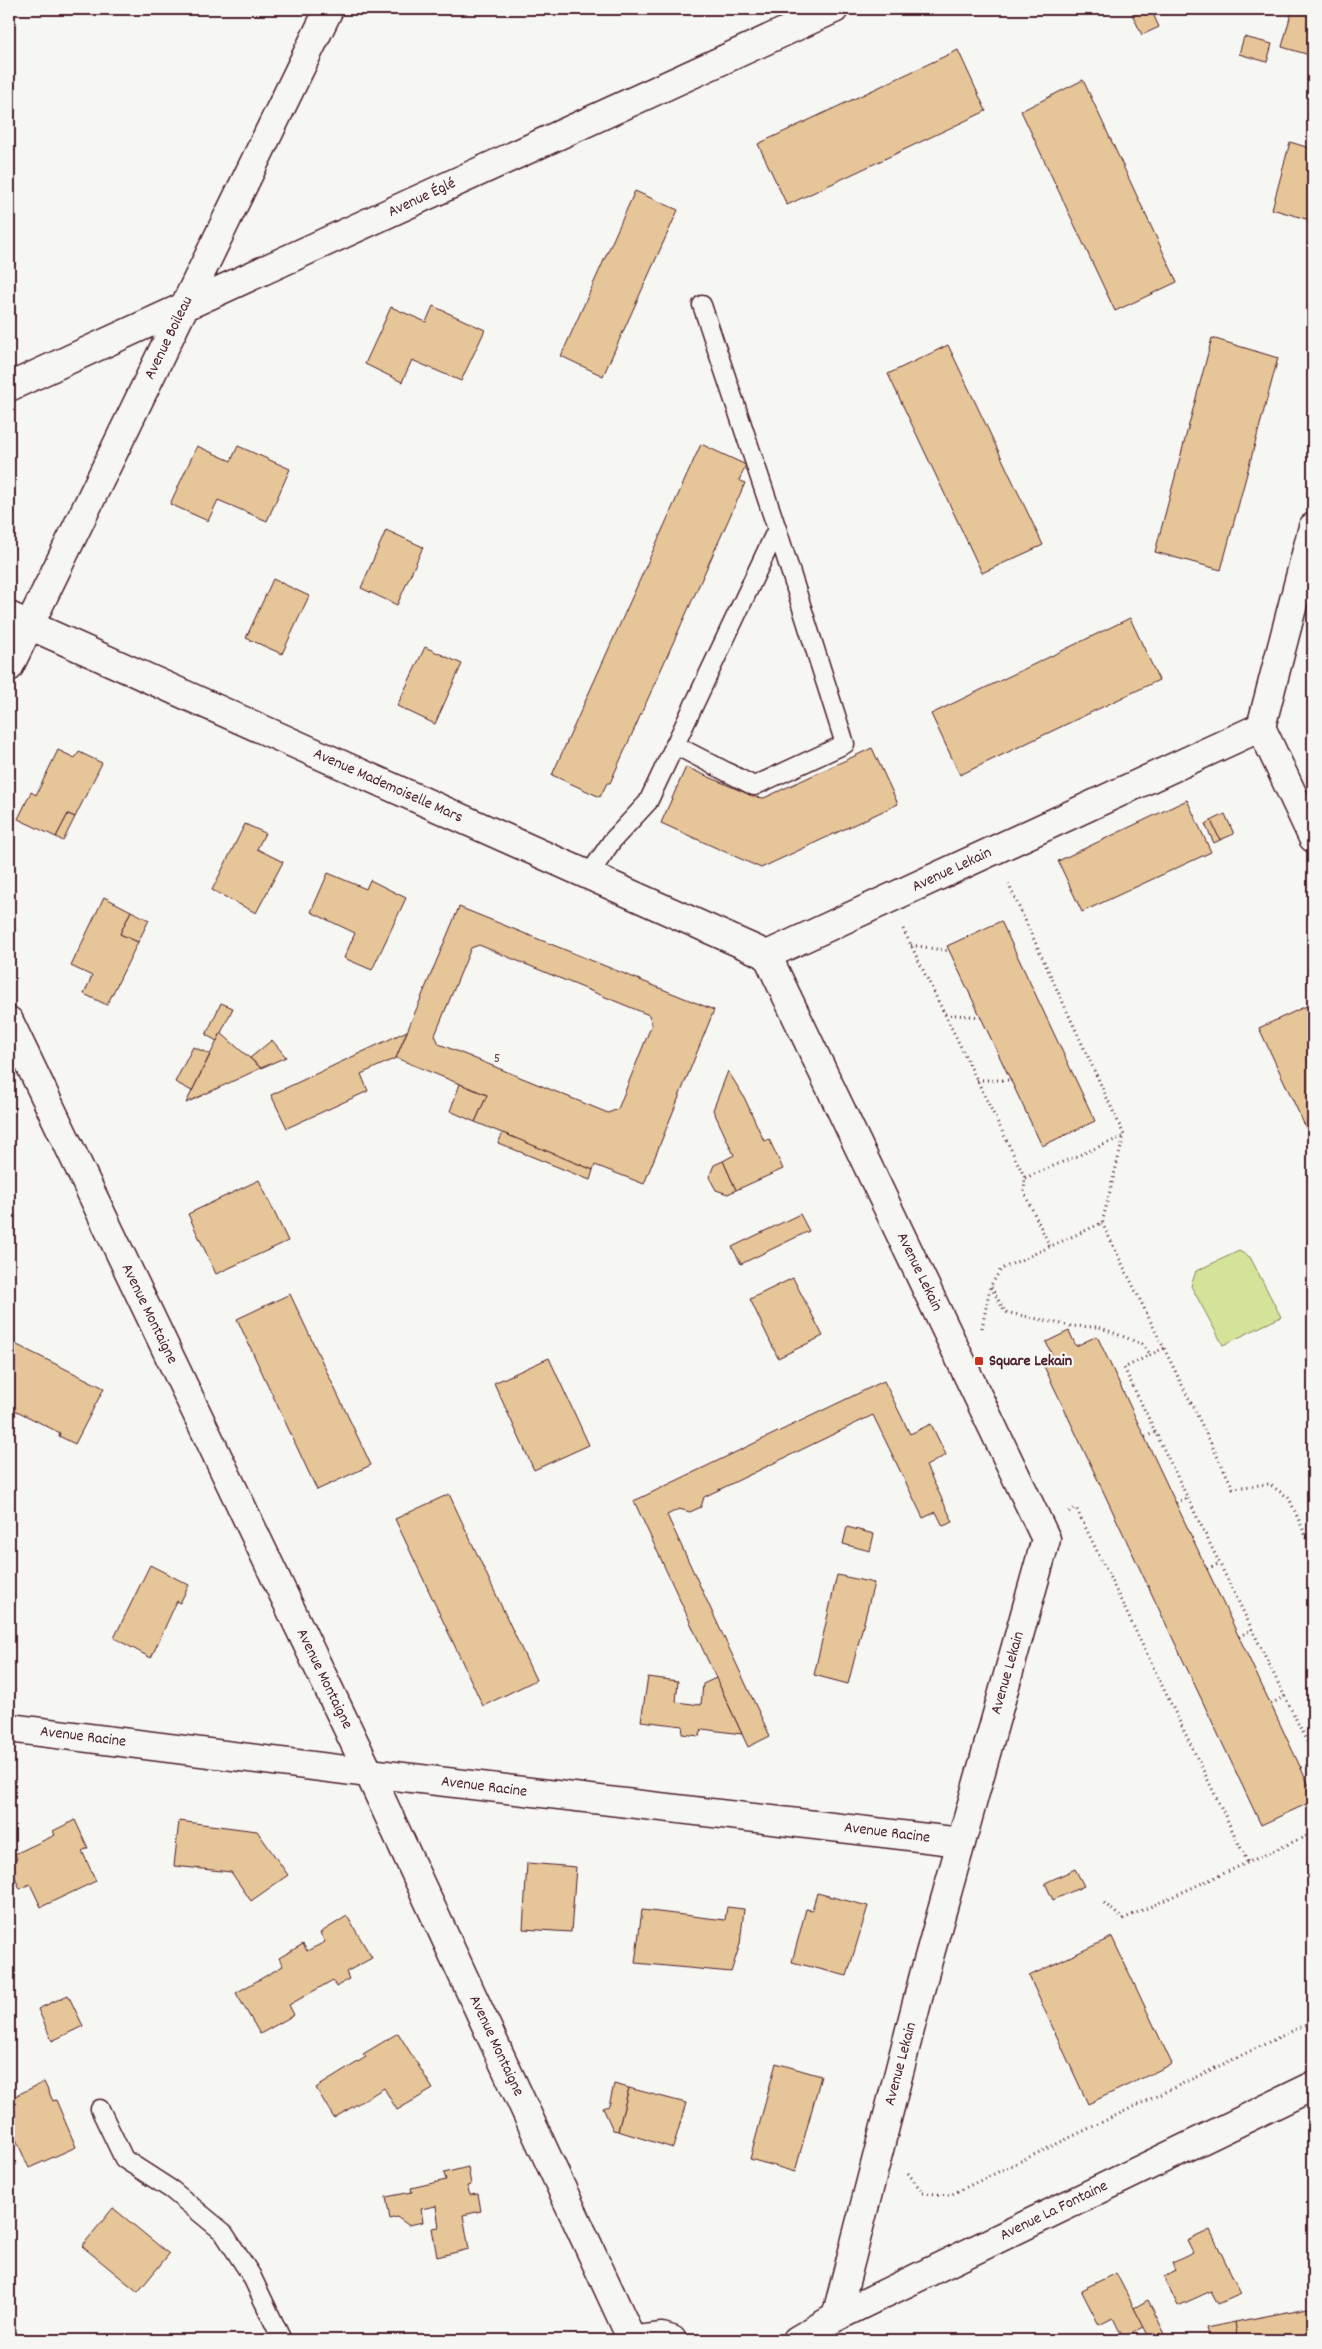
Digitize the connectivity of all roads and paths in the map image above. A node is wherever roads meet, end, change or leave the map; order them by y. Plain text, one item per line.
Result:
1 (329, 9) edge
2 (834, 9) edge
3 (702, 305) dead end
4 (184, 307) junction
5 (9, 388) edge
6 (1313, 528) edge
7 (777, 529) junction
8 (19, 621) edge
9 (9, 668) edge
10 (1261, 727) junction
11 (675, 745) junction
12 (1313, 838) edge
13 (994, 851) junction
14 (588, 876) junction
15 (888, 899) junction
16 (910, 945) junction
17 (949, 951) dead end
18 (767, 955) junction
19 (944, 1014) junction
20 (981, 1017) dead end
21 (9, 1021) edge
22 (977, 1080) junction
23 (1010, 1080) dead end
24 (1124, 1136) junction
25 (1025, 1178) junction
26 (1102, 1223) junction
27 (1050, 1247) junction
28 (990, 1287) junction
29 (1164, 1348) junction
30 (956, 1350) junction
31 (1151, 1355) junction
32 (1156, 1432) junction
33 (1145, 1437) dead end
34 (1188, 1497) junction
35 (1176, 1503) dead end
36 (1041, 1528) junction
37 (1313, 1552) edge
38 (1220, 1563) junction
39 (1207, 1570) dead end
40 (1252, 1629) junction
41 (1239, 1636) dead end
42 (1285, 1696) junction
43 (1271, 1704) dead end
44 (9, 1728) edge
45 (1313, 1754) edge
46 (1313, 1763) edge
47 (1301, 1768) dead end
48 (369, 1773) junction
49 (1313, 1833) edge
50 (961, 1842) junction
51 (1248, 1863) junction
52 (1104, 1903) dead end
53 (1313, 2021) edge
54 (1313, 2086) edge
55 (100, 2109) dead end
56 (882, 2139) junction
57 (836, 2317) junction
58 (282, 2340) edge
59 (632, 2340) edge
60 (637, 2340) edge
61 (672, 2340) edge
62 (797, 2340) edge

1 - 4 street, Avenue Boileau
2 - 4 street, Avenue Églé
3 - 7 lane
4 - 5 street, Avenue Églé
4 - 8 street, Avenue Boileau
6 - 10 street
7 - 11 lane
7 - 11 lane
8 - 9 street, Avenue Boileau
8 - 14 street, Avenue Mademoiselle Mars
10 - 12 street
10 - 13 street, Avenue Lekain
11 - 14 lane
13 - 15 street, Avenue Lekain
13 - 24 path
14 - 18 street, Avenue Mademoiselle Mars
15 - 16 path
15 - 18 street, Avenue Lekain
16 - 17 path
16 - 19 path
18 - 30 street, Avenue Lekain
19 - 20 path
19 - 22 path
21 - 48 street, Avenue Montaigne
22 - 23 path
22 - 25 path
24 - 25 path
24 - 26 path
25 - 27 path
26 - 27 path
26 - 29 path
27 - 28 path
28 - 30 path
28 - 31 path
29 - 31 path
29 - 37 path
30 - 36 street, Avenue Lekain
31 - 32 path
32 - 33 path
32 - 34 path
34 - 35 path
34 - 38 path
36 - 50 street, Avenue Lekain
36 - 51 path
38 - 39 path
38 - 40 path
40 - 41 path
40 - 42 path
42 - 43 path
42 - 45 path
44 - 48 street, Avenue Racine
46 - 47 path
48 - 50 street, Avenue Racine
48 - 59 street, Avenue Montaigne
49 - 51 path
50 - 56 street, Avenue Lekain
51 - 52 path
53 - 56 path
54 - 57 street, Avenue La Fontaine
55 - 58 lane
56 - 57 street, Avenue Lekain
57 - 62 street, Avenue La Fontaine
60 - 61 street

